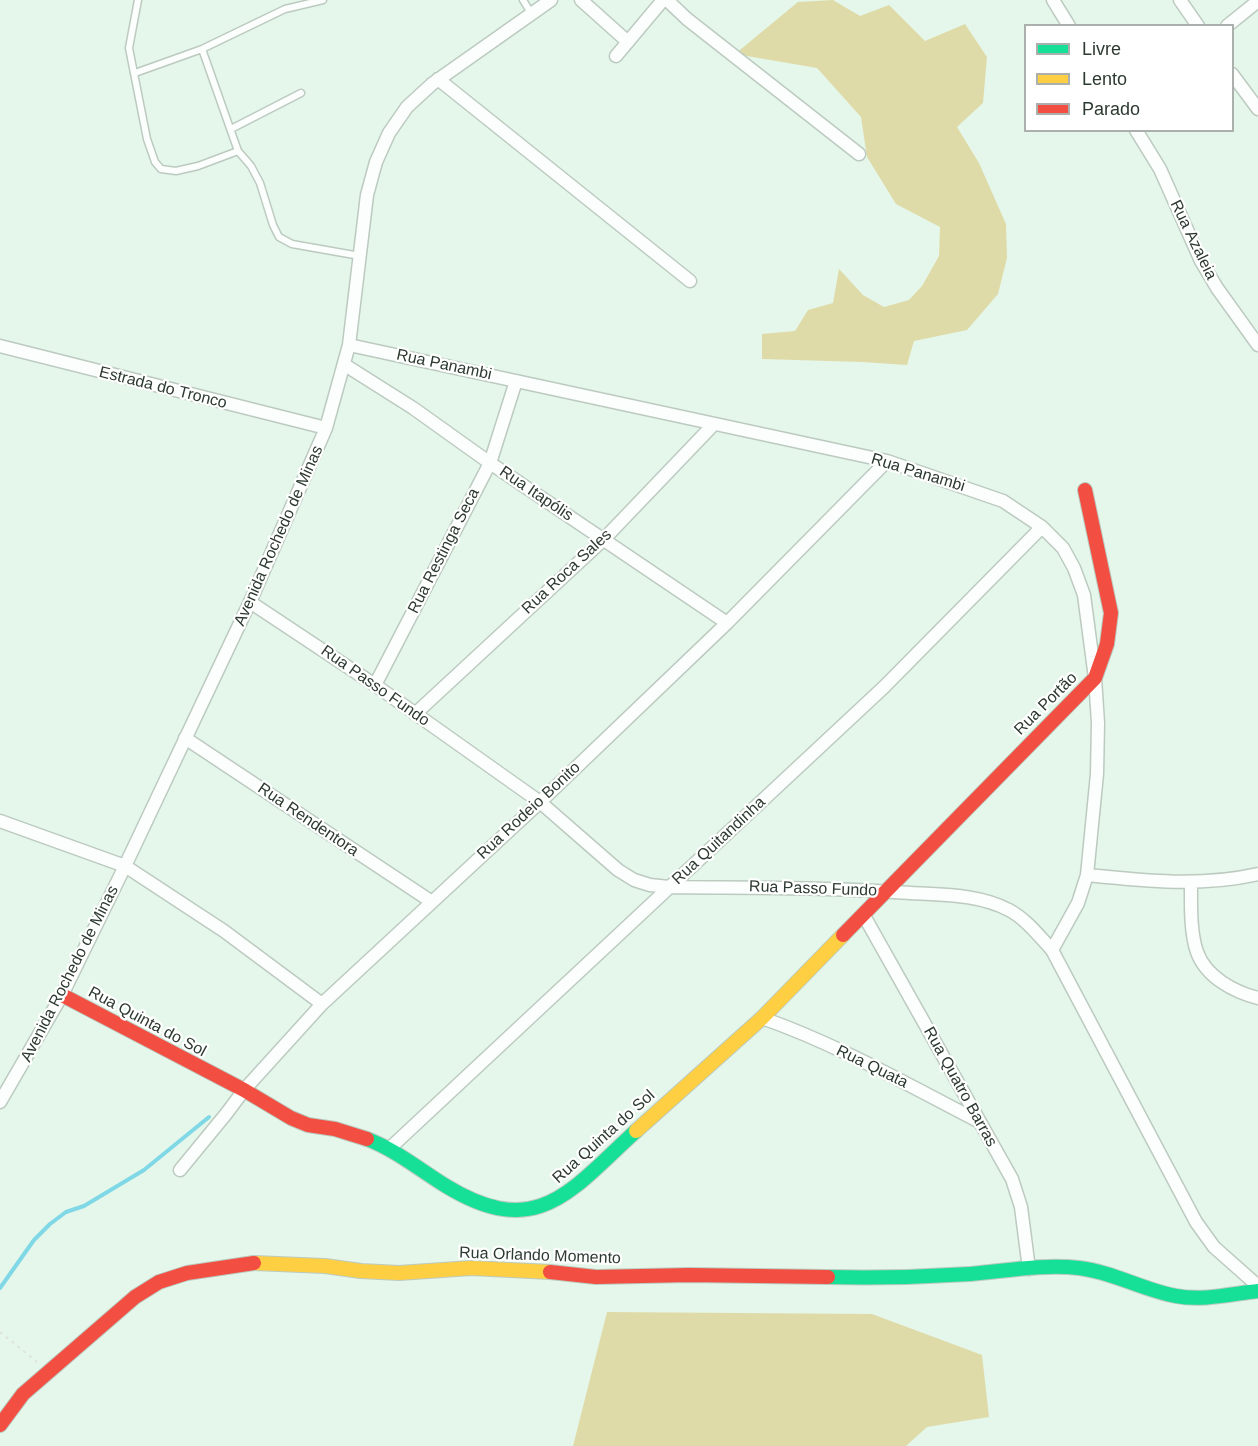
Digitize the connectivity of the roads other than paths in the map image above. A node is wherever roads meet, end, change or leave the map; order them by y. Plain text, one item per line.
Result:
1 (138, 0) edge
2 (323, 0) edge
3 (523, 0) edge
4 (551, 0) edge
5 (581, 0) edge
6 (665, 0) edge
7 (1053, 0) edge
8 (1180, 0) edge
9 (1258, 1) edge
10 (531, 13) junction
11 (1068, 24) edge
12 (1197, 24) edge
13 (1229, 24) edge
14 (628, 42) junction
15 (202, 49) junction
16 (616, 56) dead end
17 (135, 72) junction
18 (1234, 75) edge
19 (438, 79) junction
20 (301, 93) dead end
21 (1258, 109) edge
22 (231, 129) junction
23 (1137, 132) edge
24 (238, 151) junction
25 (859, 154) dead end
26 (360, 256) junction
27 (690, 281) dead end
28 (350, 345) junction
29 (1258, 345) edge
30 (0, 346) edge
31 (345, 365) junction
32 (516, 381) junction
33 (714, 424) junction
34 (326, 428) junction
35 (887, 461) junction
36 (490, 463) junction
37 (1084, 490) dead end
38 (1042, 527) junction
39 (604, 539) junction
40 (250, 602) junction
41 (727, 623) junction
42 (1095, 678) junction
43 (375, 685) junction
44 (415, 714) junction
45 (185, 738) junction
46 (540, 802) junction
47 (0, 821) edge
48 (125, 866) junction
49 (1258, 874) edge
50 (1087, 875) junction
51 (1191, 883) junction
52 (669, 887) junction
53 (886, 891) junction
54 (432, 902) junction
55 (863, 914) junction
56 (1052, 950) junction
57 (62, 995) junction
58 (1258, 998) edge
59 (322, 1004) junction
60 (762, 1018) junction
61 (244, 1090) junction
62 (0, 1102) edge
63 (979, 1122) junction
64 (389, 1149) junction
65 (180, 1170) dead end
66 (1029, 1269) junction
67 (1258, 1286) edge
68 (1258, 1291) edge
69 (0, 1425) edge

1 - 17 lane
2 - 15 lane
3 - 10 lane
4 - 10 street, Avenida Rochedo de Minas
5 - 14 street
6 - 14 street
6 - 25 street
7 - 11 street
8 - 12 street
9 - 13 street
10 - 19 street, Avenida Rochedo de Minas
14 - 16 street
15 - 17 lane
15 - 22 lane
17 - 24 lane
18 - 21 street
19 - 26 street, Avenida Rochedo de Minas
19 - 27 street
20 - 22 lane
22 - 24 lane
23 - 29 street, Rua Azaleia
24 - 26 lane
26 - 28 street, Avenida Rochedo de Minas
28 - 31 street, Avenida Rochedo de Minas
28 - 32 street, Rua Panambi
30 - 34 street, Estrada do Tronco
31 - 34 street, Avenida Rochedo de Minas
31 - 36 street, Rua Itapólis
32 - 33 street, Rua Panambi
32 - 36 street, Rua Restinga Seca
33 - 35 street, Rua Panambi
33 - 39 street, Rua Roca Sales
34 - 40 street, Avenida Rochedo de Minas
35 - 38 street, Rua Panambi
35 - 41 street, Rua Rodeio Bonito
36 - 39 street, Rua Itapólis
36 - 43 street, Rua Restinga Seca
37 - 42 street, Rua Portão
38 - 42 street, Rua Panambi
38 - 52 street, Rua Quitandinha
39 - 41 street, Rua Itapólis
39 - 44 street, Rua Roca Sales
40 - 43 street, Rua Passo Fundo
40 - 45 street, Avenida Rochedo de Minas
41 - 46 street, Rua Rodeio Bonito
42 - 50 street, Rua Panambi
42 - 53 street, Rua Portão
43 - 44 street, Rua Passo Fundo
44 - 46 street, Rua Passo Fundo
45 - 48 street, Avenida Rochedo de Minas
45 - 54 street, Rua Rendentora
46 - 52 street, Rua Passo Fundo
46 - 54 street, Rua Rodeio Bonito
47 - 48 street
48 - 57 street, Avenida Rochedo de Minas
48 - 59 street
49 - 51 street
50 - 51 street
50 - 56 street, Rua Panambi
51 - 58 street
52 - 53 street, Rua Passo Fundo
52 - 64 street, Rua Quitandinha
53 - 55 street, Rua Quinta do Sol
53 - 56 street, Rua Passo Fundo
54 - 59 street, Rua Rodeio Bonito
55 - 60 street, Rua Quinta do Sol
55 - 63 street, Rua Quatro Barras
56 - 67 street, Rua Passo Fundo
57 - 61 street, Rua Quinta do Sol
57 - 62 street, Avenida Rochedo de Minas
59 - 61 street, Rua Rodeio Bonito
60 - 63 street, Rua Quata
60 - 64 street, Rua Quinta do Sol
61 - 64 street, Rua Quinta do Sol
61 - 65 street, Rua Rodeio Bonito
63 - 66 street, Rua Quatro Barras
66 - 68 street, Rua Orlando Momento
66 - 69 street, Rua Orlando Momento

